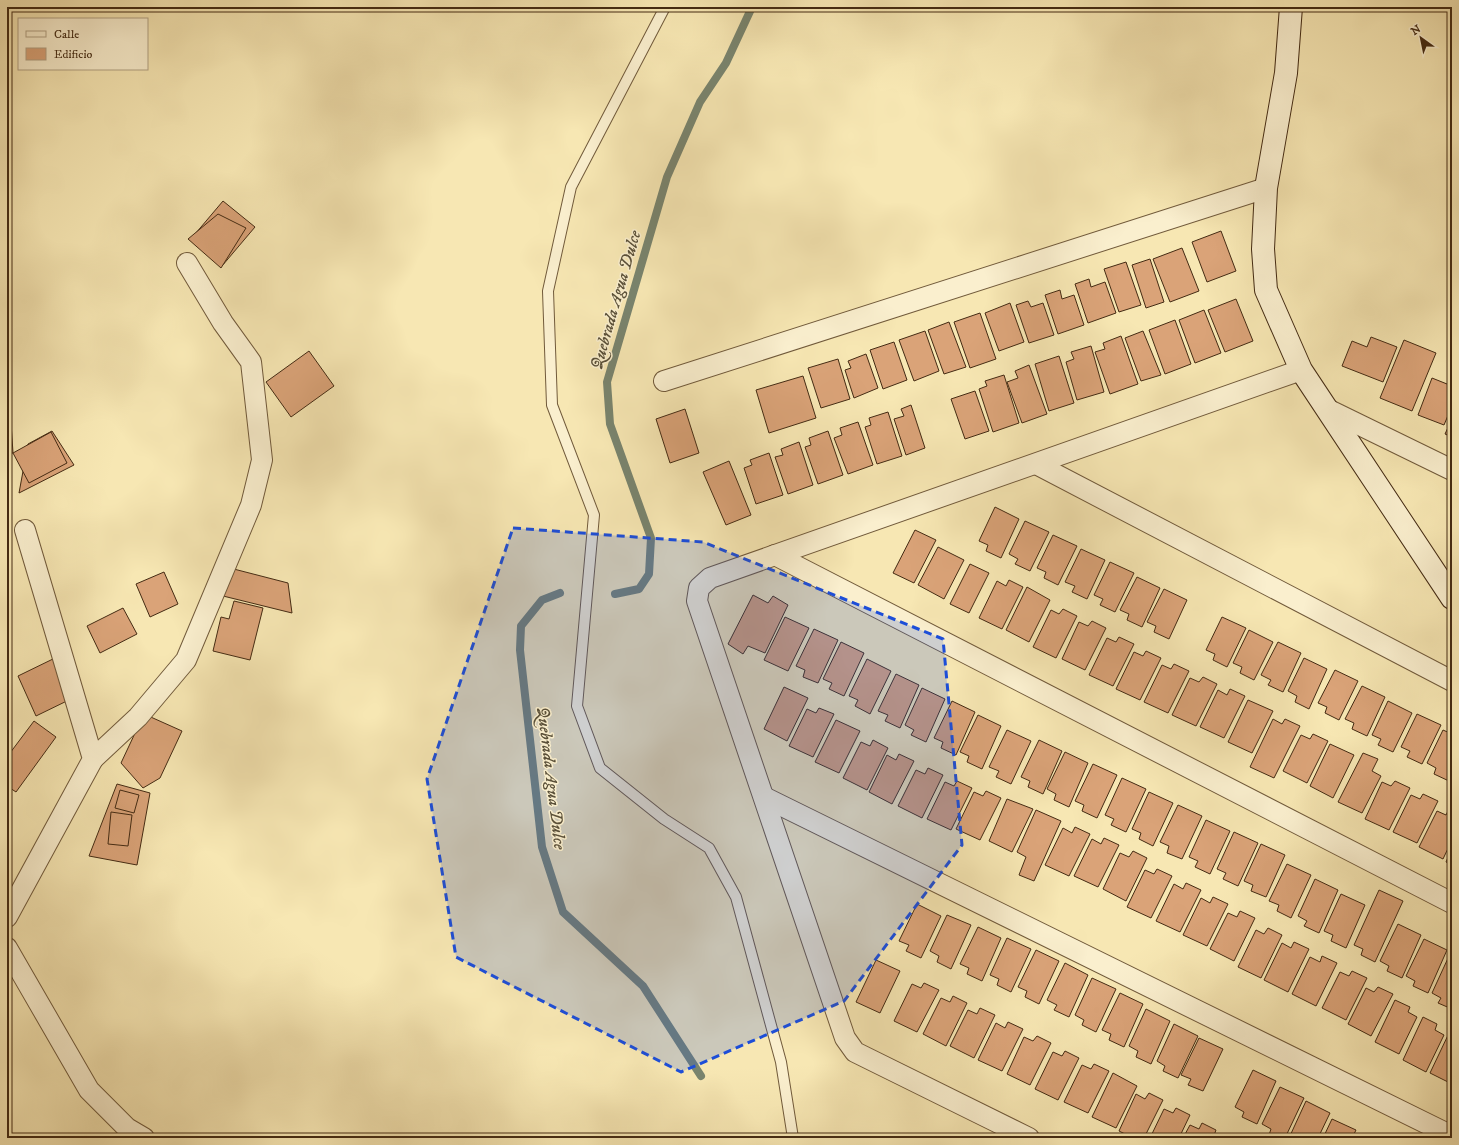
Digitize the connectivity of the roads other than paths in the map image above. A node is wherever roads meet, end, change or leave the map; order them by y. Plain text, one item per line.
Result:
1 (665, 7) edge
2 (1291, 7) edge
3 (1266, 188) junction
4 (187, 263) dead end
5 (1301, 370) junction
6 (664, 381) dead end
7 (1328, 410) junction
8 (1036, 464) junction
9 (1452, 470) edge
10 (25, 530) dead end
11 (775, 555) junction
12 (1452, 598) edge
13 (1452, 681) edge
14 (93, 759) junction
15 (764, 797) junction
16 (1452, 903) edge
17 (7, 917) edge
18 (7, 948) edge
19 (1452, 1136) edge
20 (144, 1138) edge
21 (793, 1138) edge
22 (1029, 1138) edge

1 - 21 lane
2 - 3 street
3 - 5 street
3 - 6 street
4 - 14 street
5 - 7 street
5 - 8 street
7 - 9 street
7 - 12 street
8 - 11 street
8 - 13 street
10 - 14 street
11 - 15 street
11 - 16 street
14 - 17 street
15 - 19 street
15 - 22 street
18 - 20 street

